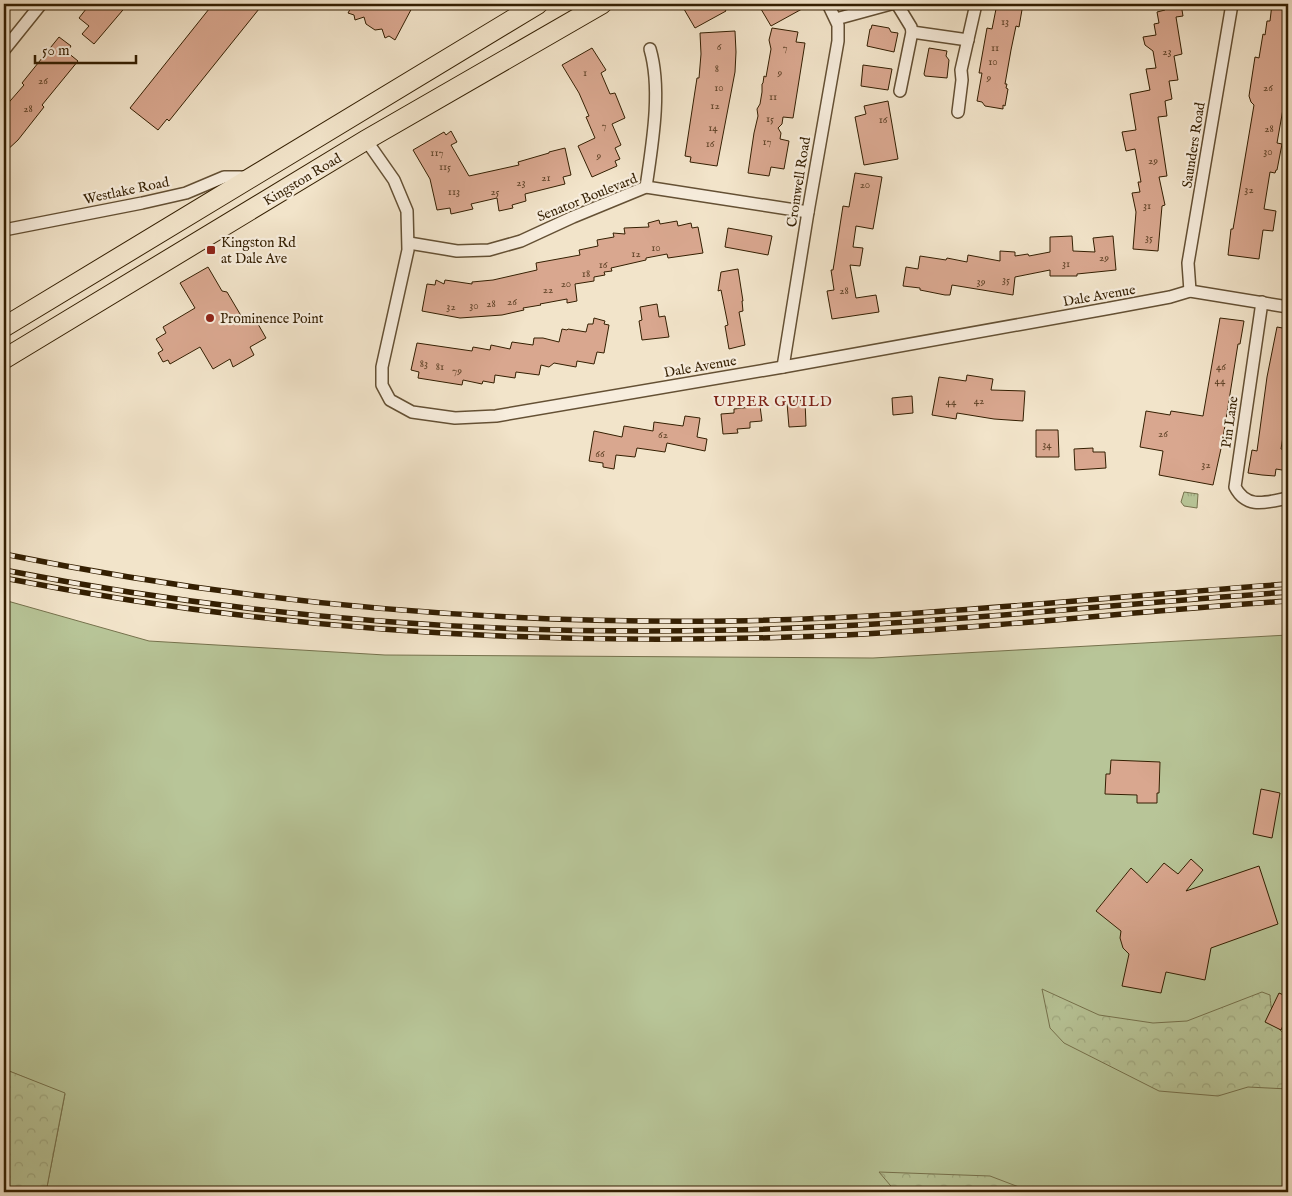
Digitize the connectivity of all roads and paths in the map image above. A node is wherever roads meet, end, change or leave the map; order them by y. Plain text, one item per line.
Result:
1 (41, 4) edge
2 (538, 4) edge
3 (602, 4) edge
4 (828, 4) edge
5 (891, 4) edge
6 (897, 4) edge
7 (976, 4) edge
8 (1232, 4) edge
9 (836, 19) junction
10 (912, 32) junction
11 (968, 40) junction
12 (650, 49) dead end
13 (4, 50) edge
14 (900, 91) dead end
15 (958, 112) dead end
16 (366, 140) junction
17 (253, 177) junction
18 (646, 187) junction
19 (808, 212) junction
20 (4, 230) edge
21 (409, 243) junction
22 (1190, 291) junction
23 (1262, 302) junction
24 (1288, 307) edge
25 (4, 327) edge
26 (4, 358) edge
27 (783, 367) junction
28 (1288, 498) edge

1 - 13 street
2 - 17 main road, Kingston Road
3 - 16 main road, Kingston Road
4 - 9 street, Cromwell Road
5 - 9 street
6 - 10 street
7 - 11 street
8 - 22 street, Saunders Road
9 - 19 street, Cromwell Road
10 - 11 street
10 - 14 street
11 - 15 street
12 - 18 street
16 - 21 street, Dale Avenue
16 - 26 main road, Kingston Road
17 - 20 street, Westlake Road
17 - 25 main road, Kingston Road
18 - 19 street, Senator Boulevard
18 - 21 street, Senator Boulevard
19 - 27 street, Cromwell Road
21 - 27 street, Dale Avenue
22 - 23 street, Dale Avenue
22 - 27 street, Dale Avenue
23 - 24 street, Dale Avenue
23 - 28 street, Pin Lane

